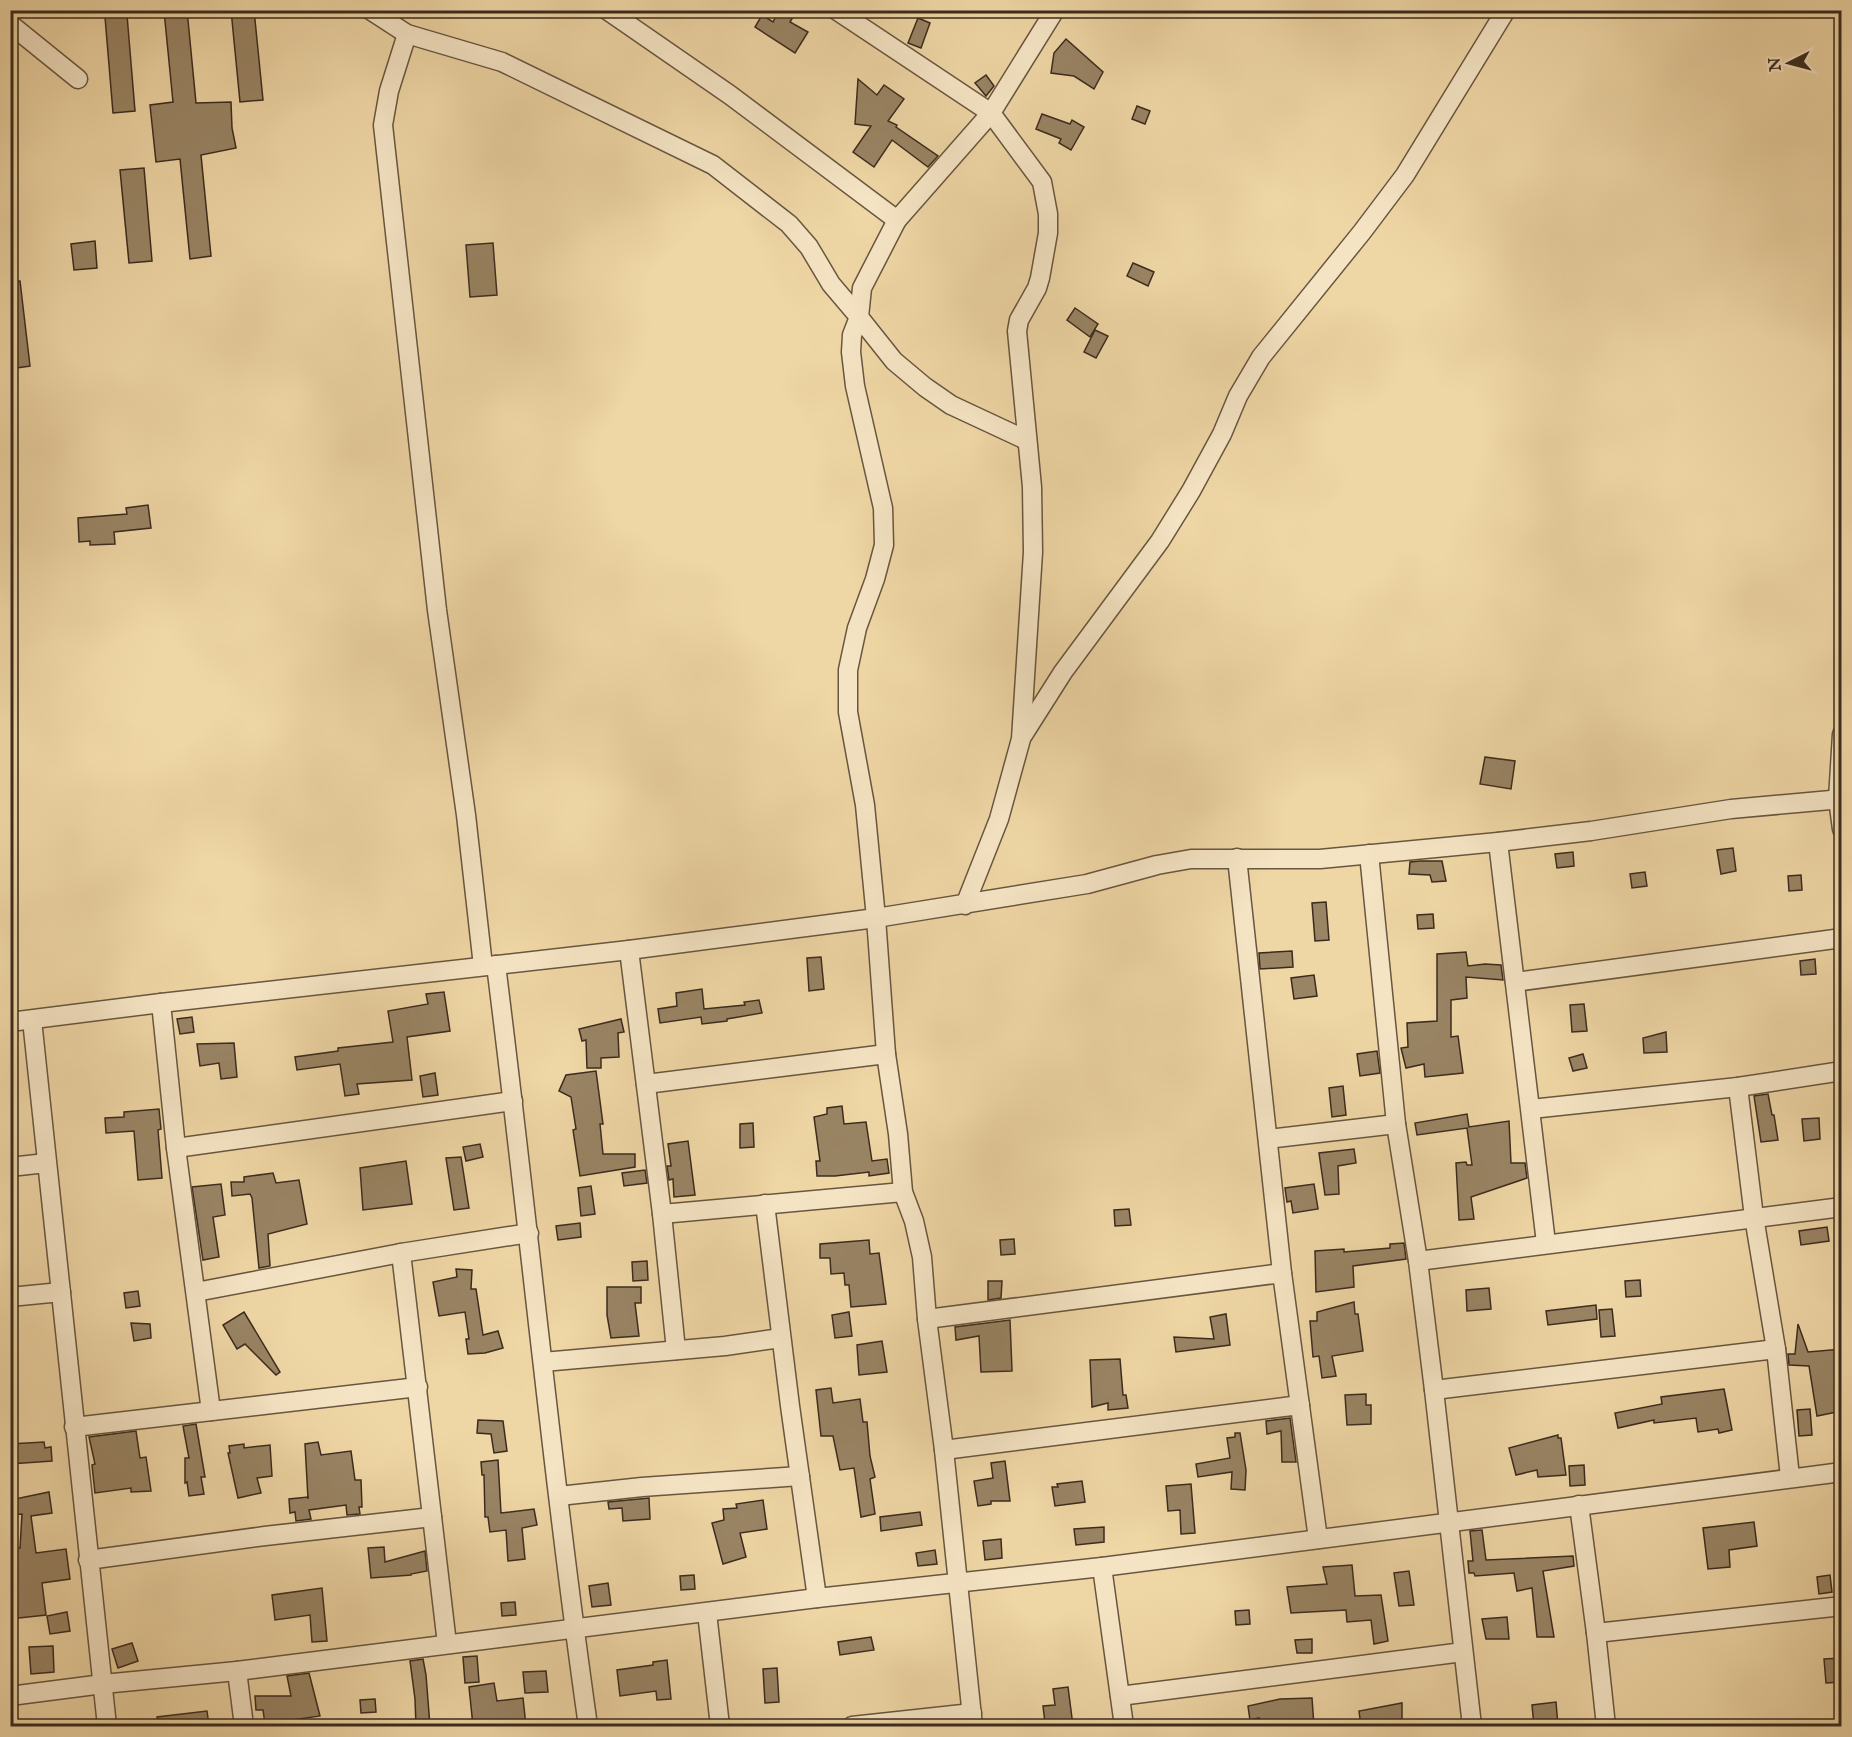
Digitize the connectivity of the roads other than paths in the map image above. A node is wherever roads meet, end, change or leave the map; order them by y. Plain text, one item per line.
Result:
1 (370, 10) edge
2 (607, 10) edge
3 (1055, 10) edge
4 (1506, 10) edge
5 (836, 11) edge
6 (10, 24) edge
7 (407, 34) junction
8 (78, 79) dead end
9 (991, 112) junction
10 (897, 220) junction
11 (859, 316) junction
12 (1026, 440) junction
13 (1842, 734) edge
14 (1021, 739) junction
15 (1840, 799) edge
16 (1842, 829) edge
17 (1498, 842) junction
18 (1369, 854) junction
19 (1237, 858) junction
20 (965, 905) junction
21 (876, 918) junction
22 (1842, 938) edge
23 (629, 950) junction
24 (490, 965) junction
25 (1515, 982) junction
26 (161, 1003) junction
27 (32, 1020) junction
28 (10, 1022) edge
29 (886, 1054) junction
30 (1842, 1071) edge
31 (646, 1084) junction
32 (1738, 1087) junction
33 (513, 1101) junction
34 (1531, 1109) junction
35 (1396, 1124) junction
36 (1268, 1140) junction
37 (176, 1148) junction
38 (46, 1163) junction
39 (10, 1167) edge
40 (903, 1192) junction
41 (765, 1204) junction
42 (1842, 1207) edge
43 (662, 1214) junction
44 (1754, 1216) junction
45 (529, 1233) junction
46 (1546, 1243) junction
47 (401, 1252) junction
48 (1418, 1261) junction
49 (1282, 1273) junction
50 (61, 1292) junction
51 (195, 1292) junction
52 (10, 1297) edge
53 (927, 1319) junction
54 (781, 1338) junction
55 (1776, 1349) junction
56 (676, 1350) junction
57 (543, 1362) junction
58 (418, 1387) junction
59 (1434, 1390) junction
60 (1300, 1405) junction
61 (211, 1411) junction
62 (74, 1427) junction
63 (944, 1450) junction
64 (1842, 1472) edge
65 (800, 1476) junction
66 (1790, 1477) junction
67 (559, 1496) junction
68 (1579, 1505) junction
69 (432, 1517) junction
70 (1450, 1522) junction
71 (1318, 1539) junction
72 (88, 1560) junction
73 (1102, 1566) junction
74 (957, 1582) junction
75 (817, 1598) junction
76 (1842, 1606) edge
77 (707, 1613) junction
78 (575, 1630) junction
79 (1596, 1633) junction
80 (447, 1644) junction
81 (1463, 1652) junction
82 (237, 1671) junction
83 (103, 1684) junction
84 (10, 1696) edge
85 (1120, 1696) junction
86 (973, 1720) edge
87 (107, 1726) edge
88 (244, 1726) edge
89 (588, 1726) edge
90 (720, 1726) edge
91 (852, 1726) edge
92 (1124, 1726) edge
93 (1472, 1726) edge
94 (1606, 1726) edge

1 - 7 street
2 - 10 street
3 - 9 street
4 - 14 street
5 - 9 street
6 - 8 street
7 - 11 street
7 - 24 street
9 - 10 street
9 - 12 street
10 - 11 street
11 - 12 street
11 - 21 street
12 - 14 street
13 - 15 street
14 - 20 street
15 - 16 street
15 - 17 street
17 - 18 street
17 - 25 street
18 - 19 street
18 - 35 street
19 - 20 street
19 - 36 street
20 - 21 street
21 - 23 street
21 - 29 street
22 - 25 street
23 - 24 street
23 - 31 street
24 - 26 street
24 - 33 street
25 - 34 street
26 - 27 street
26 - 37 street
27 - 28 street
27 - 38 street
29 - 31 street
29 - 40 street
30 - 32 street
31 - 43 street
32 - 34 street
32 - 44 street
33 - 37 street
33 - 45 street
34 - 46 street
35 - 36 street
35 - 48 street
36 - 49 street
37 - 51 street
38 - 39 street
38 - 50 street
40 - 41 street
40 - 53 street
41 - 43 street
41 - 54 street
42 - 44 street
43 - 56 street
44 - 46 street
44 - 55 street
45 - 47 street
45 - 57 street
46 - 48 street
47 - 51 street
47 - 58 street
48 - 59 street
49 - 53 street
49 - 60 street
50 - 52 street
50 - 62 street
51 - 61 street
53 - 63 street
54 - 56 street
54 - 65 street
55 - 59 street
55 - 66 street
56 - 57 street
57 - 67 street
58 - 61 street
58 - 69 street
59 - 70 street
60 - 63 street
60 - 71 street
61 - 62 street
62 - 72 street
63 - 74 street
64 - 66 street
65 - 67 street
65 - 75 street
66 - 68 street
67 - 78 street
68 - 70 street
68 - 79 street
69 - 72 street
69 - 80 street
70 - 71 street
70 - 81 street
71 - 73 street
72 - 83 street
73 - 74 street
73 - 85 street
74 - 75 street
74 - 86 street
75 - 77 street
76 - 79 street
77 - 78 street
77 - 90 street
78 - 80 street
78 - 89 street
79 - 94 street
80 - 82 street
81 - 85 street
81 - 93 street
82 - 83 street
82 - 88 street
83 - 84 street
83 - 87 street
85 - 92 street
86 - 91 street

